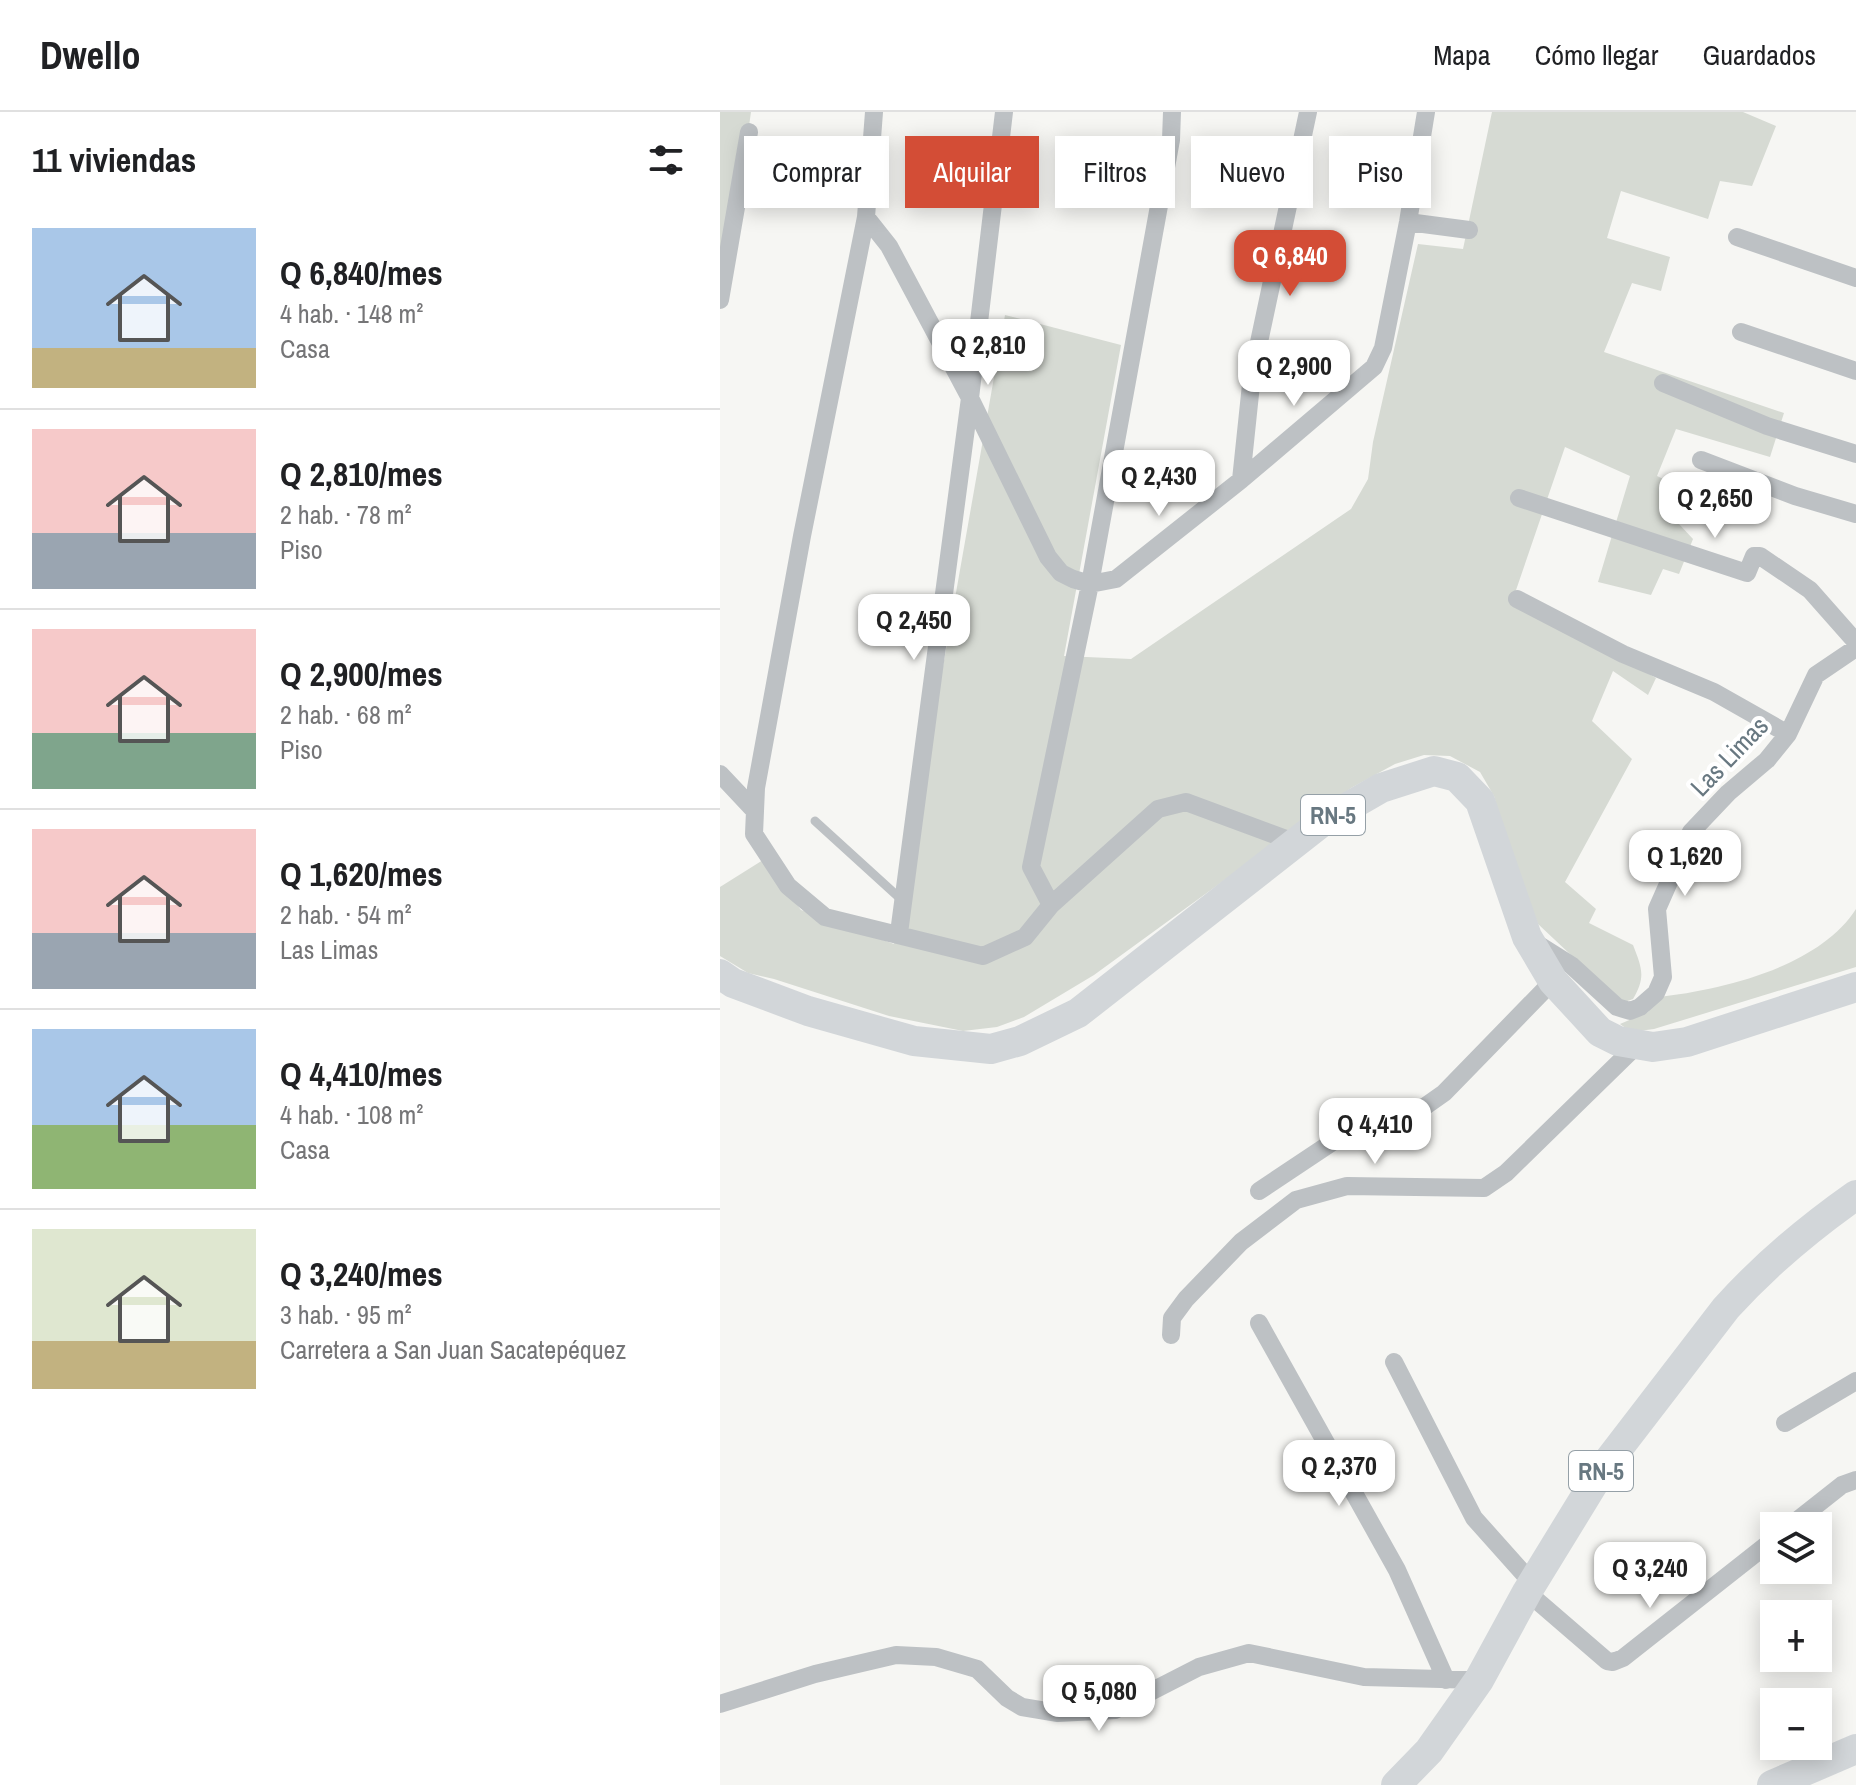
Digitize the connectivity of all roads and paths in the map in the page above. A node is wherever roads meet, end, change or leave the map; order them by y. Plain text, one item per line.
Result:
1 (874, 112) edge
2 (1004, 112) edge
3 (1172, 112) edge
4 (1308, 112) edge
5 (1426, 112) edge
6 (749, 132) dead end
7 (866, 217) junction
8 (1408, 222) junction
9 (1469, 230) dead end
10 (1737, 237) dead end
11 (1856, 278) edge
12 (720, 300) edge
13 (1741, 332) dead end
14 (1856, 371) edge
15 (1663, 383) dead end
16 (970, 398) junction
17 (1856, 454) edge
18 (1701, 460) dead end
19 (1241, 480) junction
20 (1519, 498) dead end
21 (1856, 514) edge
22 (1090, 584) junction
23 (1517, 599) dead end
24 (1856, 642) edge
25 (1856, 648) edge
26 (1788, 734) junction
27 (720, 774) edge
28 (754, 810) junction
29 (815, 821) dead end
30 (1294, 842) junction
31 (904, 902) junction
32 (1051, 905) junction
33 (899, 933) junction
34 (1527, 937) junction
35 (720, 974) edge
36 (1553, 981) junction
37 (1856, 987) edge
38 (1636, 1046) junction
39 (1259, 1191) dead end
40 (1856, 1195) edge
41 (1259, 1323) dead end
42 (1171, 1335) dead end
43 (1394, 1362) dead end
44 (1856, 1381) edge
45 (1785, 1423) dead end
46 (1856, 1480) edge
47 (1808, 1512) edge
48 (1760, 1550) edge
49 (1530, 1588) junction
50 (1446, 1680) junction
51 (1479, 1680) junction
52 (720, 1704) edge
53 (1856, 1749) edge
54 (1396, 1785) edge
55 (1772, 1785) edge

1 - 7 street
2 - 16 street
3 - 22 street
4 - 19 street
5 - 8 street
6 - 12 street
7 - 16 street
7 - 28 street
8 - 9 street
8 - 19 street
10 - 11 street
13 - 14 street
15 - 17 street
16 - 22 street
16 - 31 street
18 - 21 street
19 - 22 street
20 - 24 street
22 - 32 street
23 - 26 street
25 - 26 street, Las Limas
26 - 34 street, Las Limas
27 - 28 street
28 - 33 street
29 - 31 lane
30 - 32 street
30 - 34 main road, RN-5
30 - 35 main road, RN-5
31 - 33 street
32 - 33 street
34 - 36 main road, RN-5
36 - 38 main road, RN-5
36 - 39 street
37 - 38 main road, RN-5
38 - 42 street
40 - 49 main road, RN-5
41 - 50 street
43 - 49 street
44 - 45 street
46 - 47 street
48 - 49 street
49 - 51 main road, RN-5
50 - 51 street
50 - 52 street
51 - 54 main road, RN-5
53 - 55 main road

